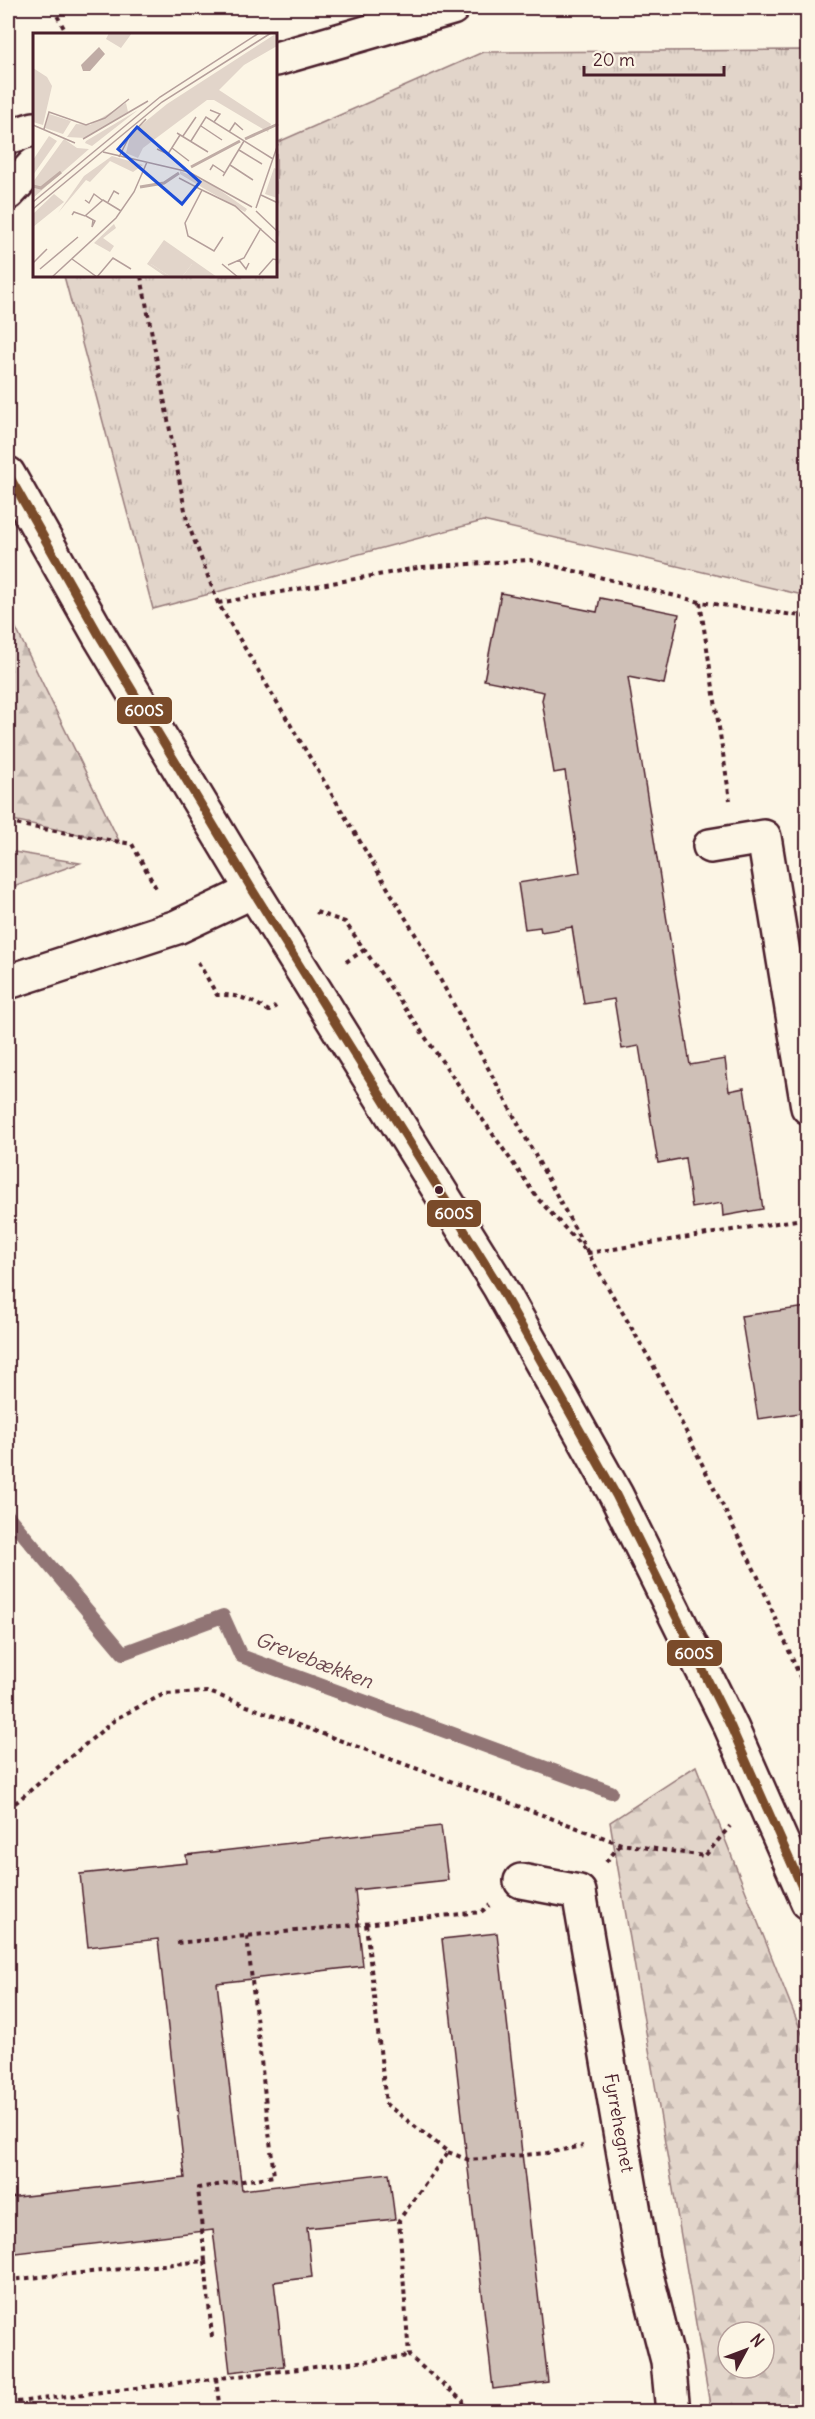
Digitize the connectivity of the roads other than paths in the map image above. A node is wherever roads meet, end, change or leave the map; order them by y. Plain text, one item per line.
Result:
1 (452, 8) edge
2 (278, 57) edge
3 (33, 129) edge
4 (8, 137) edge
5 (33, 166) edge
6 (8, 194) edge
7 (8, 474) edge
8 (723, 844) road end
9 (253, 891) junction
10 (8, 982) edge
11 (807, 1107) edge
12 (521, 1881) road end
13 (807, 1902) edge
14 (673, 2412) edge

1 - 2 main road
3 - 4 main road
5 - 6 main road
7 - 9 main road
8 - 11 main road
9 - 10 main road
9 - 13 main road
12 - 14 main road, Fyrrehegnet

